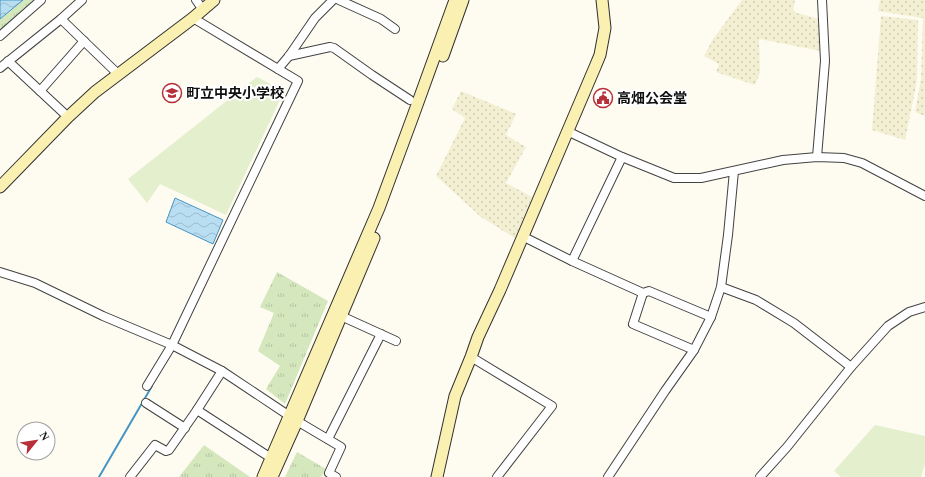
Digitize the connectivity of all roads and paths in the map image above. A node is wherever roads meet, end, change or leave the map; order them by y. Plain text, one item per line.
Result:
1 (41, 0) edge
2 (82, 0) edge
3 (196, 0) edge
4 (214, 0) edge
5 (334, 0) edge
6 (339, 0) edge
7 (455, 0) edge
8 (463, 0) edge
9 (602, 0) edge
10 (822, 0) edge
11 (203, 10) junction
12 (193, 18) junction
13 (61, 19) junction
14 (395, 29) dead end
15 (0, 36) edge
16 (84, 42) junction
17 (290, 56) junction
18 (8, 61) junction
19 (0, 68) edge
20 (278, 69) junction
21 (118, 74) junction
22 (40, 91) junction
23 (410, 100) dead end
24 (68, 118) junction
25 (568, 131) junction
26 (622, 157) junction
27 (817, 157) junction
28 (734, 171) junction
29 (2, 181) edge
30 (925, 196) edge
31 (522, 236) junction
32 (572, 261) junction
33 (0, 272) edge
34 (721, 287) junction
35 (643, 293) junction
36 (925, 307) edge
37 (341, 316) junction
38 (711, 317) junction
39 (382, 334) junction
40 (396, 341) dead end
41 (172, 345) junction
42 (694, 350) junction
43 (471, 357) junction
44 (851, 367) junction
45 (222, 371) junction
46 (147, 386) dead end
47 (146, 402) dead end
48 (197, 410) junction
49 (293, 419) junction
50 (185, 428) junction
51 (328, 439) junction
52 (271, 458) junction
53 (130, 477) edge
54 (263, 477) edge
55 (272, 477) edge
56 (336, 477) edge
57 (437, 477) edge
58 (497, 477) edge
59 (608, 477) edge
60 (760, 477) edge

1 - 15 street
2 - 13 street
3 - 11 street
4 - 11 street
5 - 17 street
6 - 14 street
7 - 49 street
8 - 37 street
9 - 25 street
10 - 27 street
11 - 12 street
12 - 20 street
12 - 21 street
13 - 16 street
13 - 18 street
16 - 21 street
16 - 22 street
17 - 20 street
17 - 23 street
18 - 19 street
18 - 22 street
20 - 41 street
21 - 24 street
22 - 24 street
24 - 29 street
25 - 26 street
25 - 31 street
26 - 28 street
26 - 32 street
27 - 28 street
27 - 30 street
28 - 34 street
31 - 32 street
31 - 43 street
32 - 35 street
33 - 41 street
34 - 38 street
34 - 44 street
35 - 38 street
35 - 42 street
36 - 44 street
37 - 39 street
37 - 49 street
38 - 42 street
39 - 40 street
39 - 51 street
41 - 45 street
41 - 46 street
42 - 59 street
43 - 57 street
43 - 58 street
44 - 60 street
45 - 48 street
45 - 49 street
47 - 50 street
48 - 50 street
48 - 52 street
49 - 51 street
49 - 52 street
49 - 55 street
50 - 53 street
51 - 56 street
52 - 54 street

